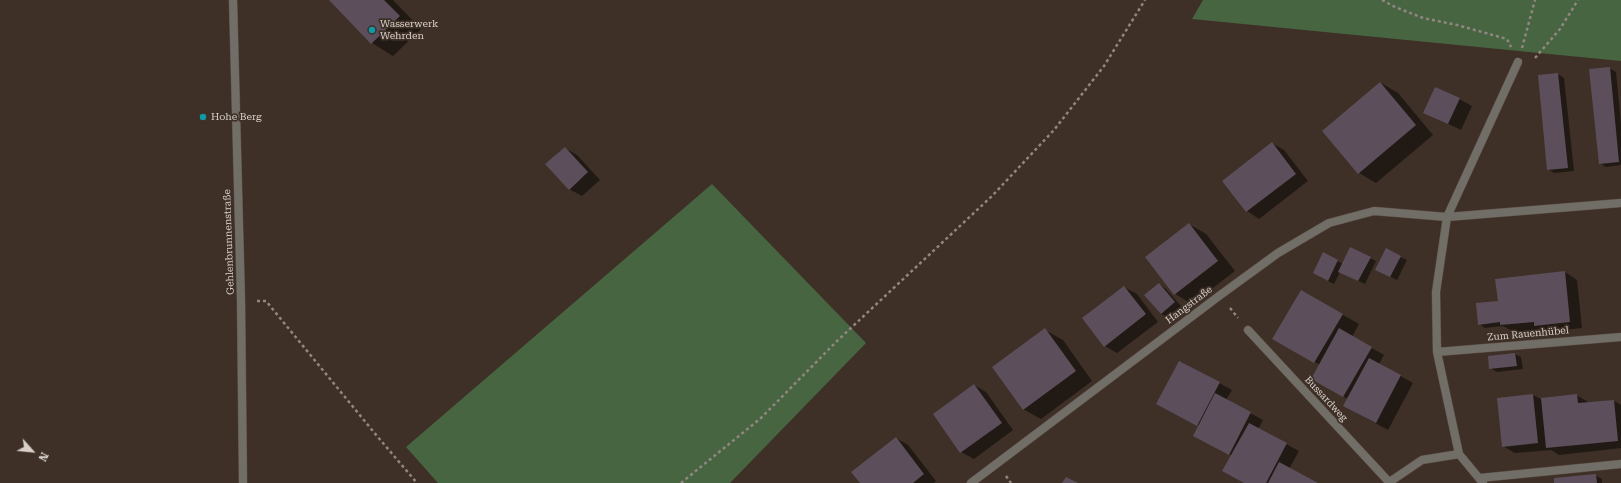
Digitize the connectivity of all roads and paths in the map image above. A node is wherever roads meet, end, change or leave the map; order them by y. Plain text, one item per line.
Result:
1 (233, 0) edge
2 (1145, 0) edge
3 (1382, 0) edge
4 (1536, 0) edge
5 (1578, 0) edge
6 (1534, 59) dead end
7 (1518, 62) junction
8 (1621, 203) edge
9 (1447, 217) junction
10 (1219, 296) junction
11 (241, 300) junction
12 (1248, 330) joint
13 (1621, 336) edge
14 (1436, 352) junction
15 (1459, 454) junction
16 (1621, 464) edge
17 (1482, 480) edge
18 (243, 483) edge
19 (417, 483) edge
20 (681, 483) edge
21 (971, 483) edge
22 (1389, 483) edge

1 - 11 street, Gehlenbrunnenstraße
2 - 20 path
3 - 7 path
4 - 7 path
5 - 6 path
7 - 9 street
8 - 9 street
9 - 10 street, Hangstraße
9 - 14 street
10 - 12 path
10 - 21 street, Hangstraße
11 - 18 street, Gehlenbrunnenstraße
11 - 19 path
12 - 22 street, Bussardweg
13 - 14 street, Zum Rauenhübel
14 - 15 street
15 - 17 street
15 - 22 street
16 - 17 street

